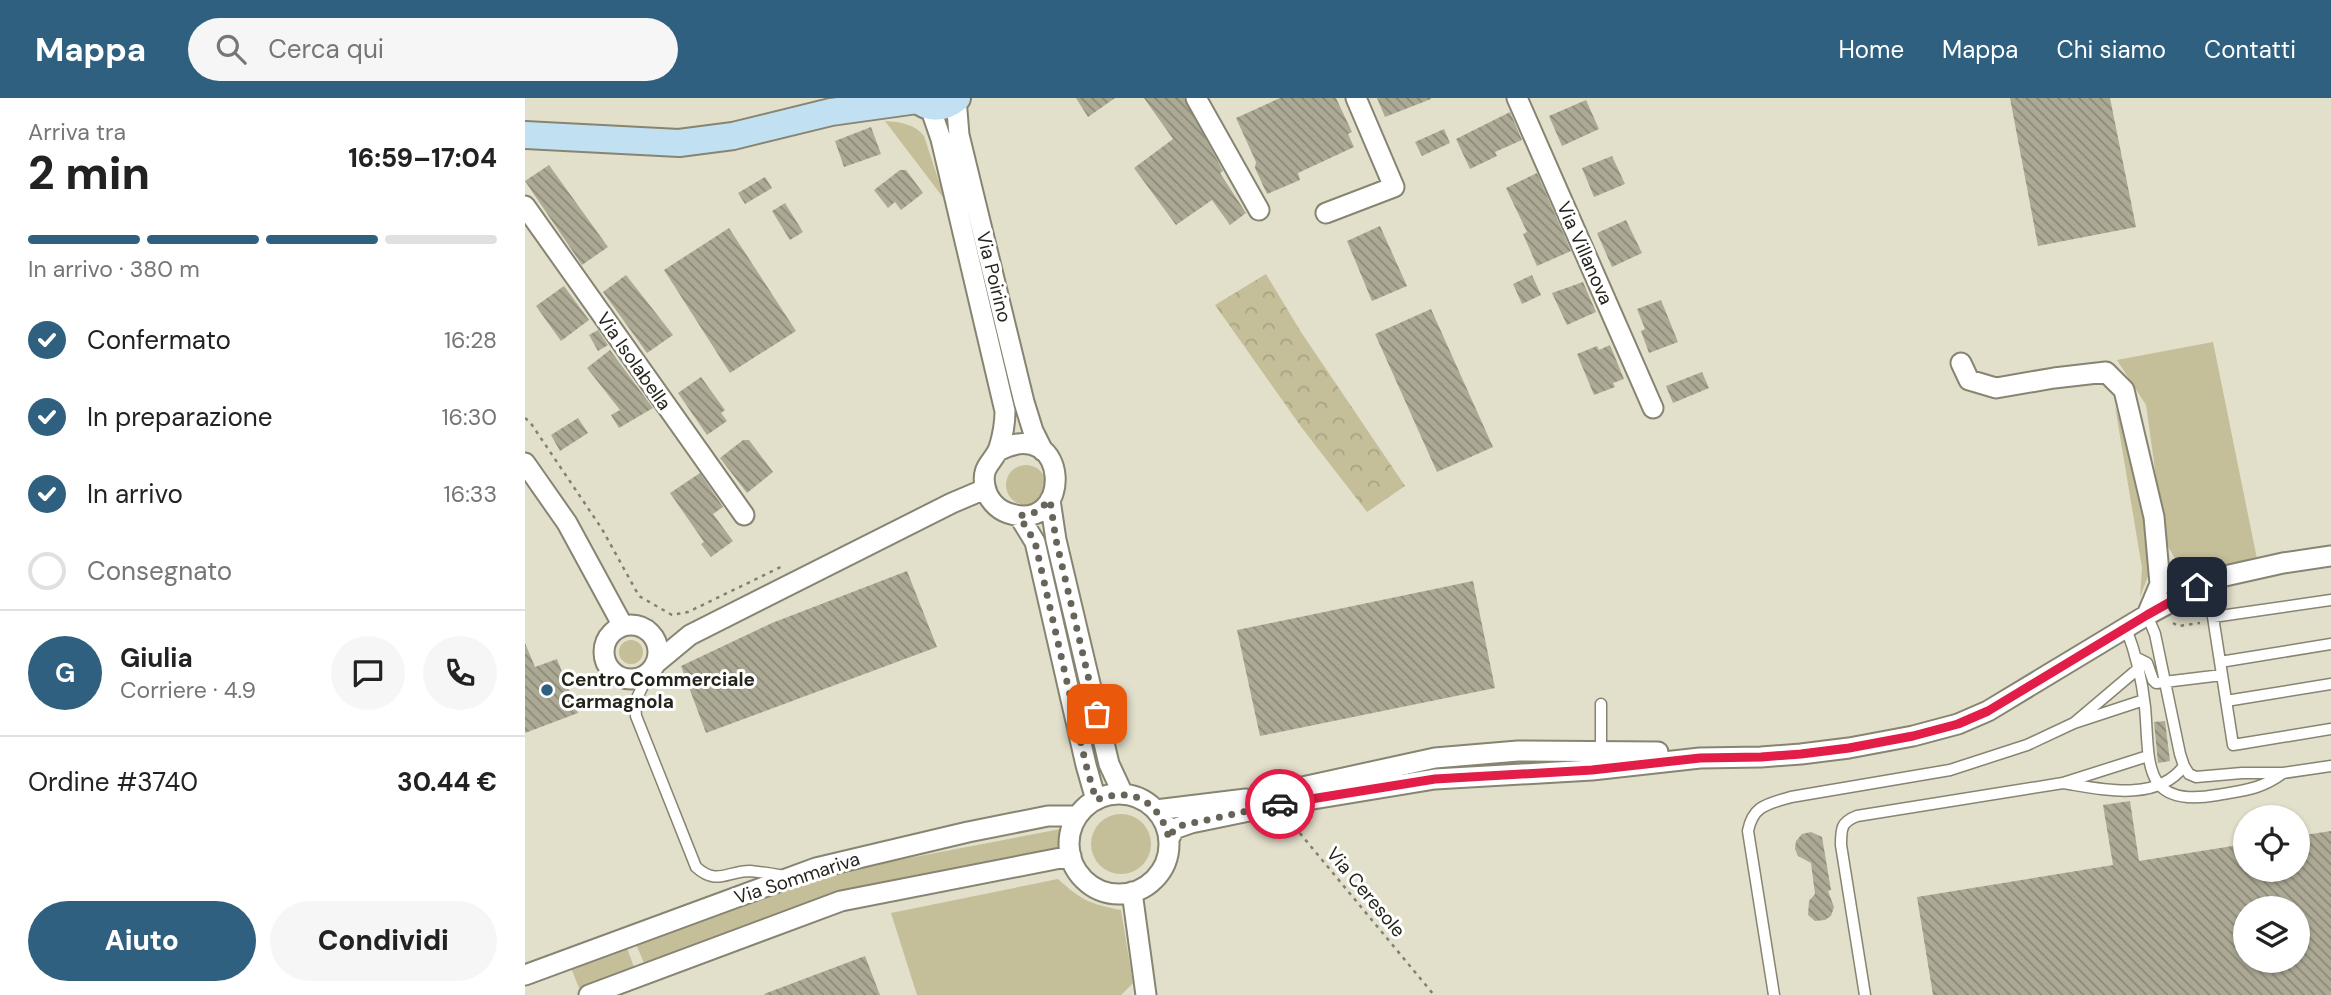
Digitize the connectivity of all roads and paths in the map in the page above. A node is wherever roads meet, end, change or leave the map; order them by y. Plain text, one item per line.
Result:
1 (864, 98) edge
2 (1196, 98) edge
3 (1356, 98) edge
4 (1517, 98) edge
5 (957, 99) edge
6 (921, 102) edge
7 (831, 112) junction
8 (525, 135) edge
9 (525, 206) edge
10 (1259, 210) dead end
11 (1326, 213) dead end
12 (1961, 363) dead end
13 (1653, 408) dead end
14 (998, 451) junction
15 (1043, 452) junction
16 (525, 463) edge
17 (985, 489) junction
18 (1050, 500) junction
19 (744, 515) dead end
20 (1019, 516) junction
21 (2331, 556) edge
22 (2331, 600) edge
23 (2147, 615) junction
24 (2167, 619) dead end
25 (2214, 621) junction
26 (623, 626) junction
27 (2126, 628) junction
28 (649, 632) junction
29 (690, 635) junction
30 (2331, 644) edge
31 (2220, 662) junction
32 (2138, 663) junction
33 (653, 667) junction
34 (2222, 675) junction
35 (2165, 683) junction
36 (2331, 684) edge
37 (2144, 699) junction
38 (2226, 701) junction
39 (1601, 704) dead end
40 (2074, 723) junction
41 (2331, 729) edge
42 (1601, 751) junction
43 (2148, 757) junction
44 (1700, 758) junction
45 (2184, 766) junction
46 (2331, 766) edge
47 (2283, 773) junction
48 (1507, 774) junction
49 (2063, 783) junction
50 (2160, 784) junction
51 (1123, 794) junction
52 (1096, 800) junction
53 (1283, 804) junction
54 (1156, 810) junction
55 (1077, 816) junction
56 (1169, 839) junction
57 (1071, 856) junction
58 (792, 877) junction
59 (1132, 892) junction
60 (525, 975) edge
61 (589, 995) edge
62 (1146, 995) edge
63 (1434, 995) edge
64 (1774, 995) edge
65 (1865, 995) edge

1 - 7 main road
2 - 10 street
3 - 11 street
4 - 13 street, Via Villanova
5 - 6 main road
5 - 15 street, Via Poirino
6 - 7 main road
6 - 14 street, Via Poirino
7 - 8 main road
9 - 19 street, Via Isolabella
12 - 23 street
14 - 15 street
14 - 17 street
15 - 18 street
16 - 26 street
17 - 20 street
17 - 29 street
18 - 20 street
18 - 51 street
20 - 52 street
21 - 23 street
22 - 25 lane
23 - 27 street
23 - 35 lane
24 - 25 path
25 - 31 lane
26 - 28 street
26 - 33 street
27 - 32 lane
27 - 44 street
28 - 29 street
28 - 33 street
29 - 33 street
30 - 31 lane
31 - 34 lane
32 - 35 lane
32 - 37 lane
32 - 40 lane
33 - 58 lane
34 - 35 lane
34 - 38 lane
35 - 45 lane
36 - 38 lane
37 - 40 lane
37 - 43 lane
38 - 41 lane
39 - 42 lane
40 - 64 lane
42 - 44 street
42 - 48 lane
42 - 54 street
43 - 49 lane
43 - 50 lane
44 - 48 street
45 - 47 lane
45 - 50 lane
46 - 47 lane
47 - 50 lane
48 - 53 street
49 - 50 lane
49 - 65 lane
51 - 52 street
51 - 54 street
52 - 55 street
53 - 56 street
53 - 63 path, Via Ceresole
54 - 56 street
55 - 57 street
55 - 58 street, Via Sommariva
56 - 59 street
57 - 59 street
57 - 61 street, Via Sommariva
58 - 60 street, Via Sommariva
59 - 62 street

